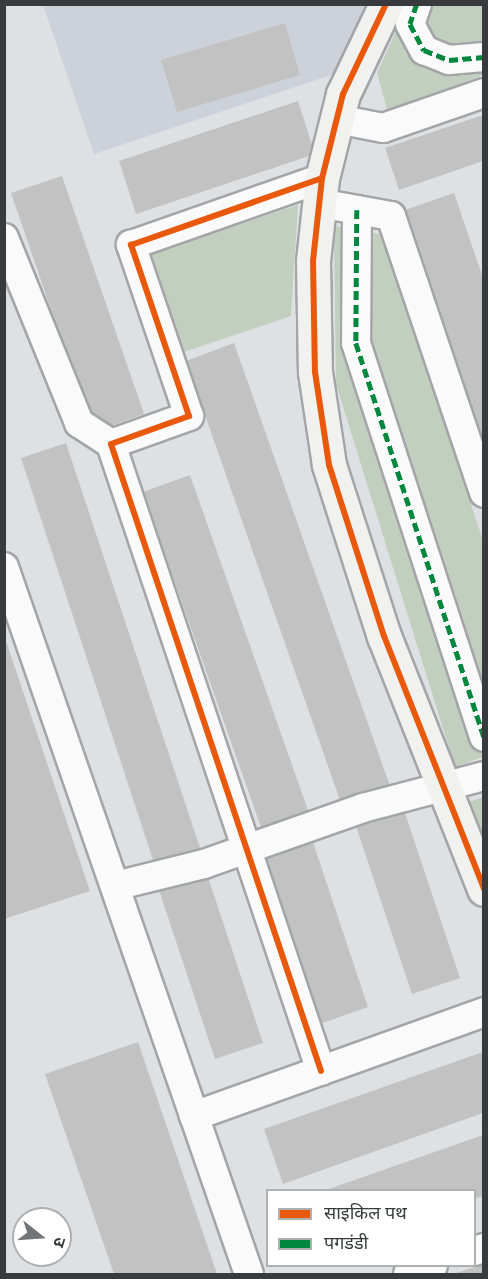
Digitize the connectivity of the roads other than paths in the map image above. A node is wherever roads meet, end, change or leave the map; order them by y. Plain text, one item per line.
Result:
1 (386, 4) edge
2 (417, 4) edge
3 (483, 57) edge
4 (483, 93) edge
5 (337, 119) junction
6 (320, 190) junction
7 (357, 210) junction
8 (4, 238) edge
9 (111, 444) junction
10 (483, 493) edge
11 (4, 567) edge
12 (483, 737) edge
13 (483, 776) edge
14 (443, 790) junction
15 (247, 851) junction
16 (115, 886) junction
17 (483, 889) edge
18 (483, 1012) edge
19 (321, 1071) junction
20 (194, 1116) junction
21 (430, 1267) edge
22 (249, 1275) edge
23 (408, 1275) edge

1 - 5 street
2 - 3 street
4 - 5 street
5 - 6 street
6 - 7 street
6 - 9 street
6 - 14 street
7 - 10 street
7 - 12 street
8 - 9 street
9 - 15 street
11 - 16 street
13 - 14 street
14 - 15 street
14 - 17 street
15 - 16 street
15 - 19 street
16 - 20 street
18 - 19 street
19 - 20 street
20 - 22 street
21 - 23 street

